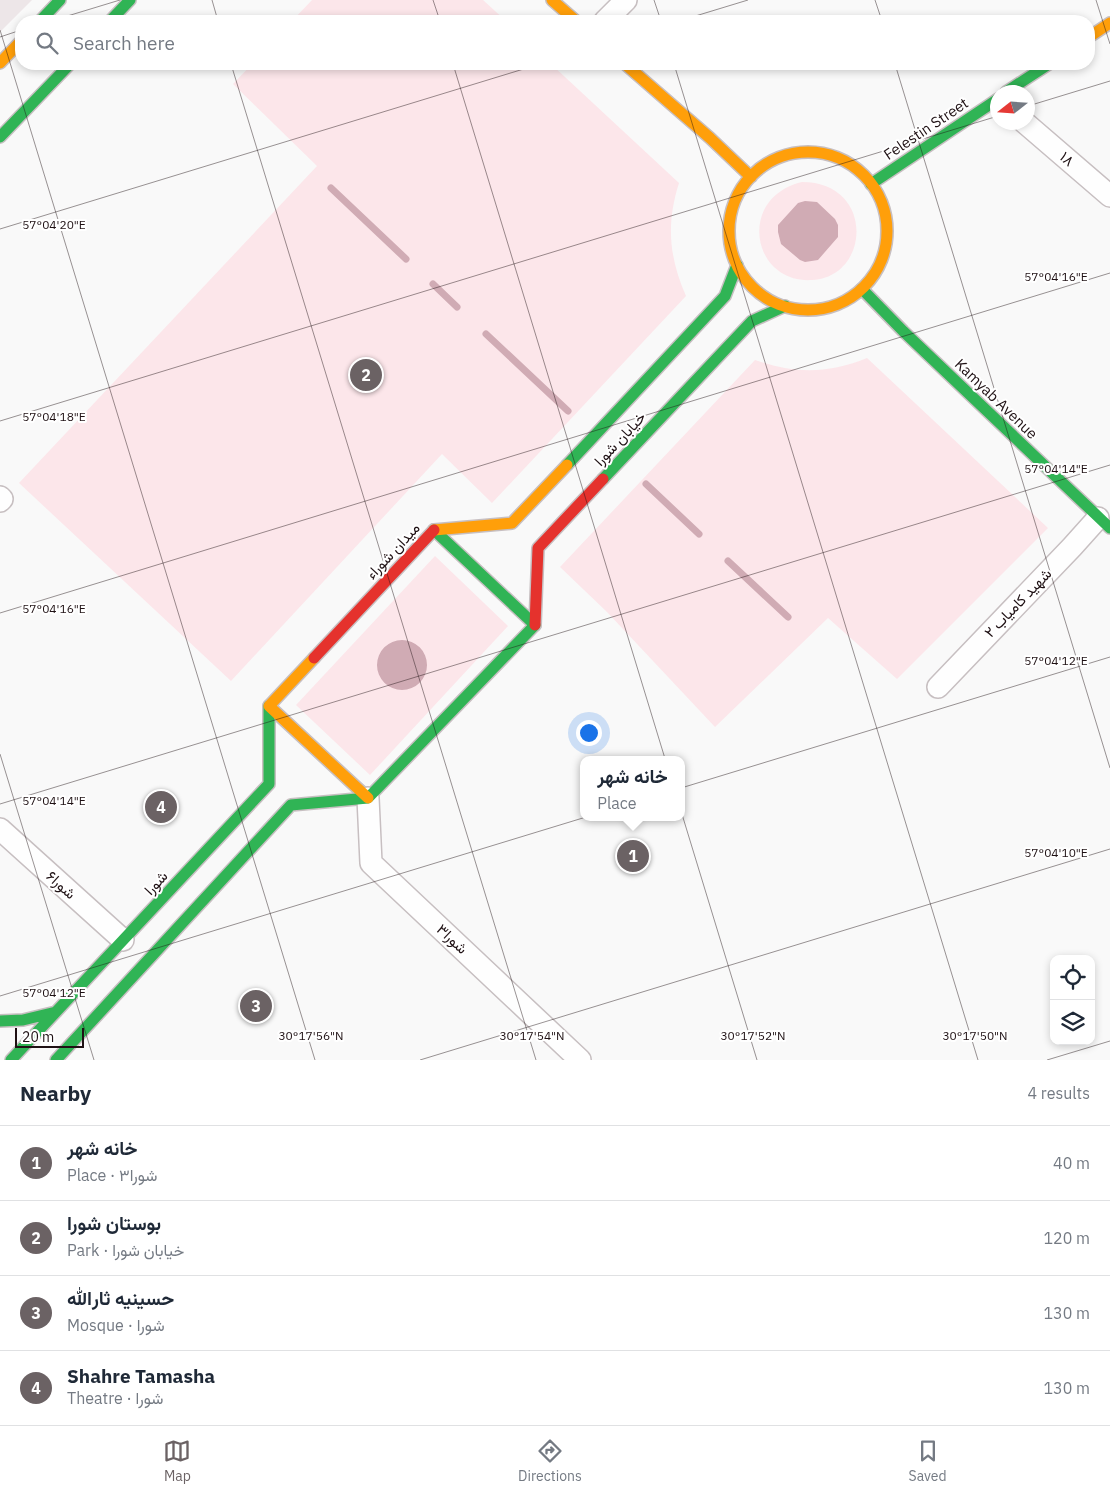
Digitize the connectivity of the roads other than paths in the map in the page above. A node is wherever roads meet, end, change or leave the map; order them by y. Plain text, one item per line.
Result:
1 (60, 0) edge
2 (130, 0) edge
3 (552, 0) edge
4 (626, 0) edge
5 (46, 15) edge
6 (116, 15) edge
7 (569, 15) edge
8 (611, 15) edge
9 (1110, 23) edge
10 (1095, 33) edge
11 (15, 47) edge
12 (0, 63) edge
13 (64, 70) edge
14 (632, 70) edge
15 (1040, 70) edge
16 (1018, 85) edge
17 (990, 104) edge
18 (1033, 130) edge
19 (0, 137) edge
20 (751, 177) junction
21 (871, 184) junction
22 (1110, 196) edge
23 (737, 265) junction
24 (862, 289) junction
25 (785, 306) junction
26 (1104, 523) edge
27 (434, 530) junction
28 (535, 625) junction
29 (938, 687) dead end
30 (269, 706) junction
31 (368, 798) junction
32 (0, 829) edge
33 (123, 940) junction
34 (56, 1012) junction
35 (0, 1021) edge
36 (11, 1060) edge
37 (56, 1060) edge
38 (580, 1060) edge

1 - 5 main road
2 - 6 main road
3 - 7 main road
4 - 8 street
9 - 10 main road
11 - 12 main road
13 - 19 main road
14 - 20 main road
15 - 16 main road, Felestin Street
17 - 21 main road, Felestin Street
18 - 22 street, ۱۸
20 - 21 main road
20 - 23 main road
21 - 24 main road
23 - 25 main road
23 - 27 main road, خیابان شورا
24 - 25 main road
24 - 26 main road, Kamyab Avenue
25 - 28 main road, خیابان شورا
26 - 29 street, شهید کامیاب ۲
27 - 28 main road, میدان شوراء
27 - 30 main road, میدان شوراء
28 - 31 main road
30 - 31 main road
30 - 33 main road, شورا
31 - 37 main road
31 - 38 street, شورا۳
32 - 33 street, شورا۶
33 - 34 main road, شورا
34 - 35 main road
34 - 36 main road, شورا

